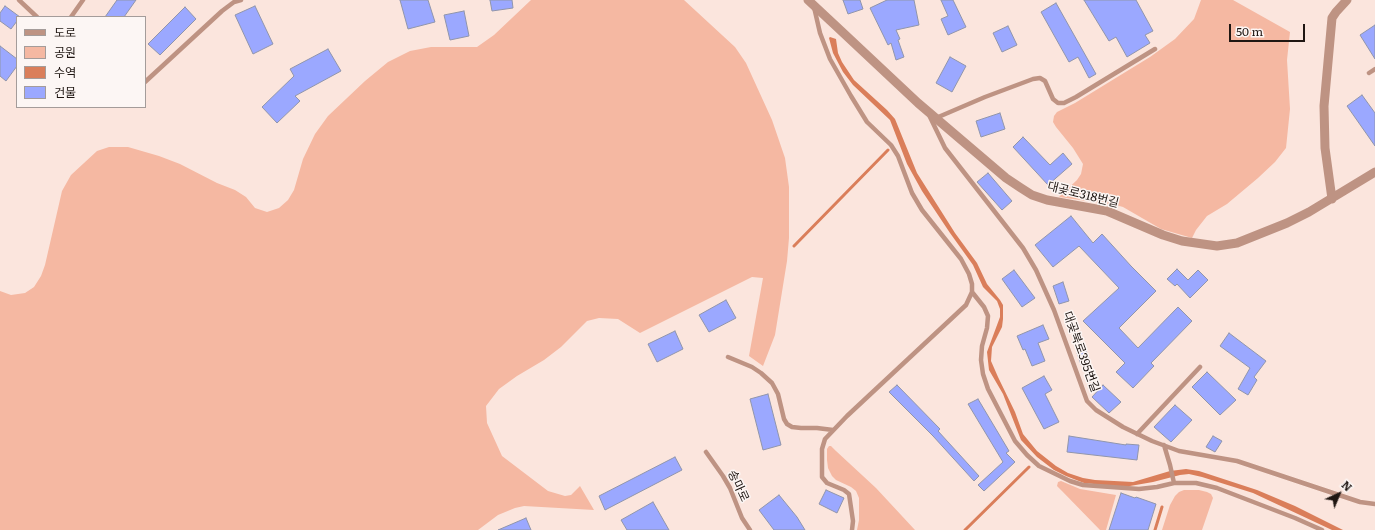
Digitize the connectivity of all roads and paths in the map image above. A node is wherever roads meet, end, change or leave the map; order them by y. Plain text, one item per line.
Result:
1 (19, 0) edge
2 (83, 0) edge
3 (241, 0) edge
4 (1348, 0) edge
5 (811, 3) edge
6 (36, 16) edge
7 (72, 16) edge
8 (1155, 49) dead end
9 (1375, 68) edge
10 (1369, 73) dead end
11 (146, 81) edge
12 (928, 112) junction
13 (936, 118) junction
14 (1373, 174) edge
15 (1332, 199) junction
16 (972, 292) junction
17 (728, 357) dead end
18 (1200, 367) dead end
19 (833, 430) junction
20 (1137, 434) junction
21 (1164, 446) junction
22 (706, 452) dead end
23 (1173, 480) junction
24 (1375, 504) edge
25 (750, 530) edge
26 (852, 530) edge
27 (1322, 530) edge

1 - 6 lane
2 - 7 lane
3 - 11 lane
4 - 15 street
5 - 12 street, 대곶로318번길
5 - 16 lane, 대곶로318번길
8 - 13 lane
9 - 10 lane
12 - 13 street, 대곶로318번길
12 - 20 lane, 대곶북로395번길
13 - 15 street, 대곶로318번길
14 - 15 street, 대곶로318번길
16 - 19 lane
16 - 23 lane
17 - 19 lane
18 - 20 lane
19 - 26 lane
20 - 21 lane, 대곶북로395번길
21 - 23 lane
21 - 24 lane, 대곶북로395번길
22 - 25 lane, 송마로
23 - 27 lane

